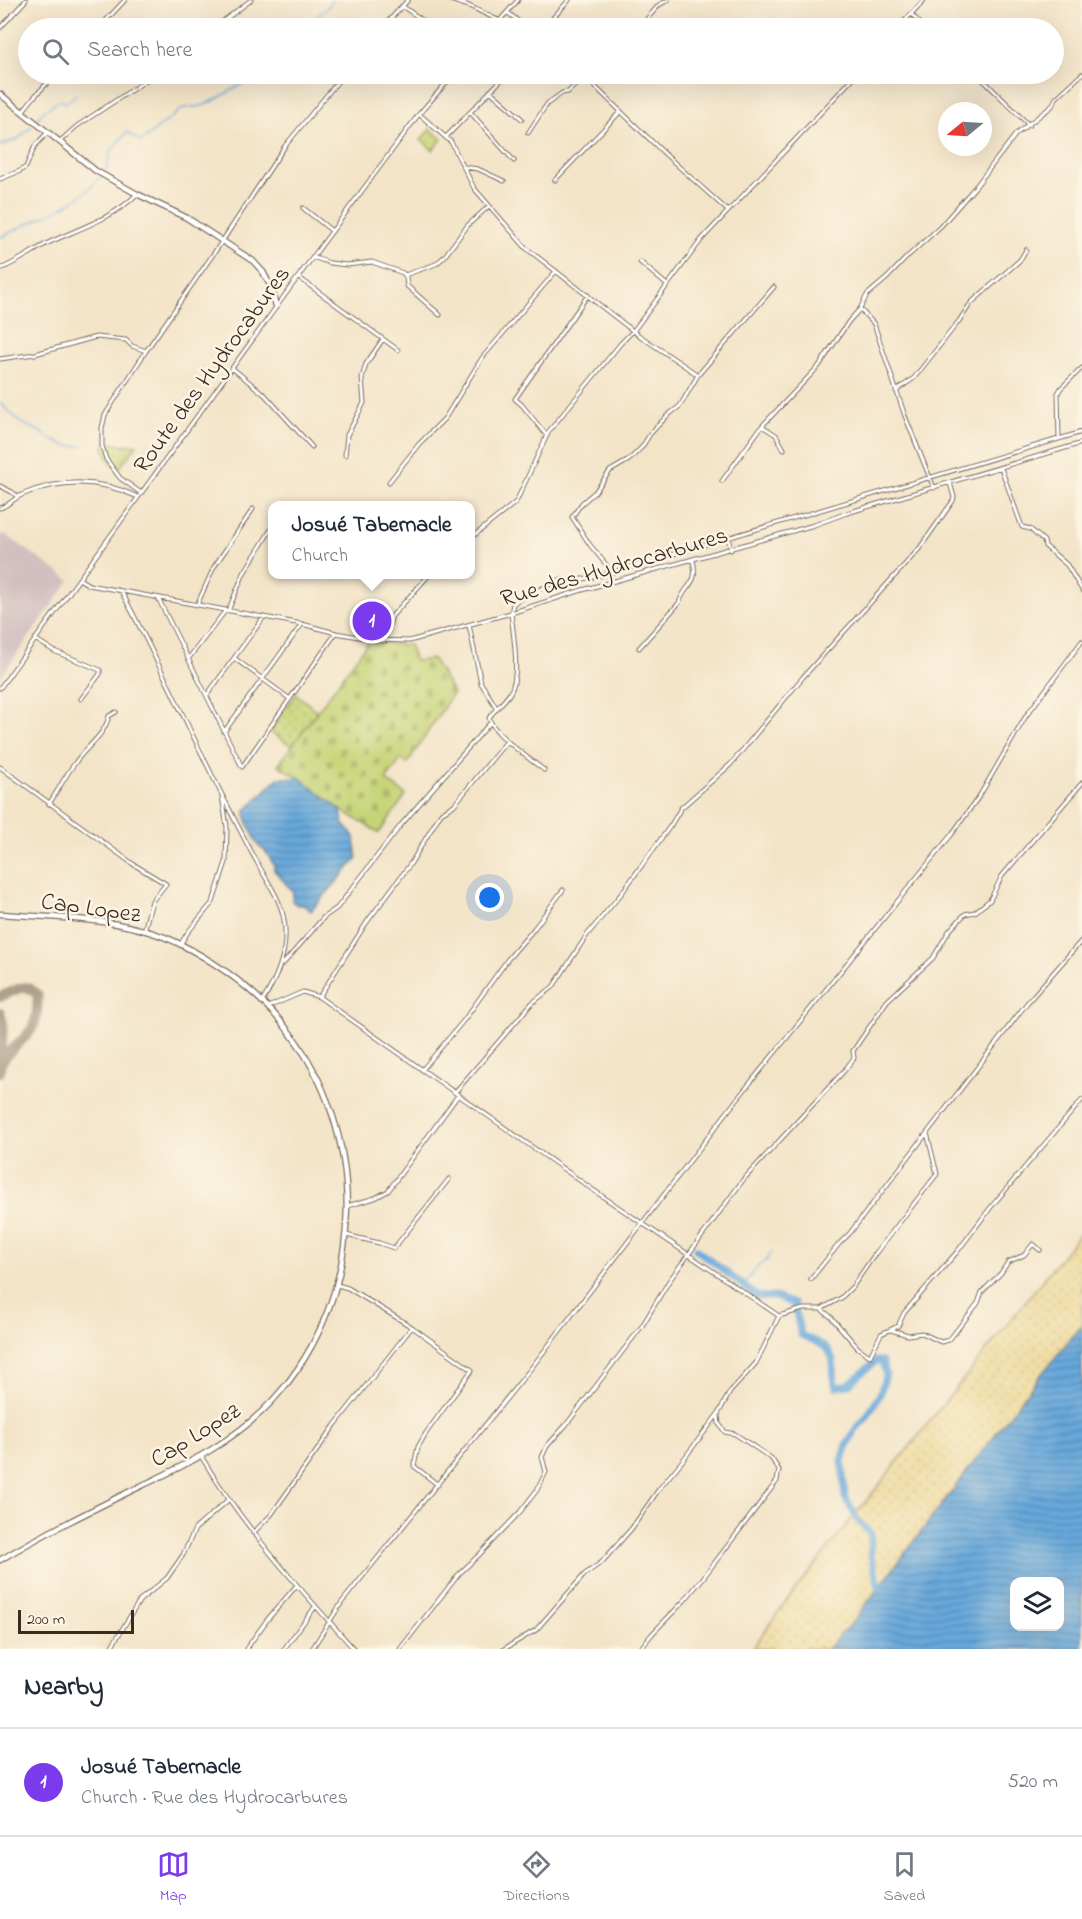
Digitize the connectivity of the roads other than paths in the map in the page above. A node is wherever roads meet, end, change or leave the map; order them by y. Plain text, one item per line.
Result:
1 (26, 0) edge
2 (125, 0) edge
3 (251, 0) edge
4 (408, 0) edge
5 (450, 0) edge
6 (518, 0) edge
7 (569, 0) edge
8 (668, 0) edge
9 (924, 0) edge
10 (402, 6) junction
11 (507, 12) junction
12 (911, 14) junction
13 (108, 18) edge
14 (227, 18) edge
15 (391, 18) edge
16 (419, 18) edge
17 (494, 18) edge
18 (502, 18) edge
19 (514, 18) edge
20 (553, 18) edge
21 (648, 18) edge
22 (907, 18) edge
23 (915, 18) edge
24 (0, 28) edge
25 (1082, 74) edge
26 (46, 84) edge
27 (141, 84) edge
28 (336, 84) edge
29 (445, 84) edge
30 (497, 84) edge
31 (575, 84) edge
32 (592, 84) edge
33 (848, 84) edge
34 (987, 84) edge
35 (490, 91) junction
36 (0, 94) edge
37 (620, 111) junction
38 (22, 112) junction
39 (470, 112) junction
40 (419, 114) junction
41 (522, 119) dead end
42 (1029, 125) junction
43 (47, 133) junction
44 (528, 133) dead end
45 (446, 138) junction
46 (58, 142) junction
47 (514, 160) dead end
48 (464, 167) junction
49 (0, 179) edge
50 (555, 180) dead end
51 (504, 181) dead end
52 (137, 194) junction
53 (489, 206) junction
54 (303, 208) dead end
55 (728, 210) junction
56 (332, 231) junction
57 (223, 240) junction
58 (1026, 250) dead end
59 (312, 257) junction
60 (640, 262) dead end
61 (0, 269) edge
62 (556, 271) junction
63 (405, 275) junction
64 (298, 277) junction
65 (667, 285) junction
66 (774, 287) dead end
67 (588, 295) junction
68 (276, 306) junction
69 (860, 309) junction
70 (440, 315) dead end
71 (634, 330) junction
72 (383, 339) junction
73 (398, 350) dead end
74 (146, 351) junction
75 (0, 359) edge
76 (232, 368) junction
77 (1082, 368) edge
78 (698, 375) junction
79 (896, 391) junction
80 (762, 426) junction
81 (1082, 432) edge
82 (547, 436) junction
83 (1059, 439) junction
84 (1082, 443) edge
85 (312, 447) dead end
86 (784, 449) dead end
87 (345, 455) dead end
88 (1001, 468) junction
89 (931, 478) junction
90 (722, 481) dead end
91 (389, 482) dead end
92 (950, 483) junction
93 (0, 486) edge
94 (934, 488) junction
95 (140, 495) junction
96 (18, 497) junction
97 (0, 508) edge
98 (253, 509) dead end
99 (268, 534) edge
100 (475, 535) edge
101 (728, 538) junction
102 (731, 550) junction
103 (693, 560) junction
104 (608, 574) junction
105 (79, 579) junction
106 (426, 579) edge
107 (1082, 590) edge
108 (121, 591) junction
109 (158, 598) junction
110 (197, 605) junction
111 (227, 611) junction
112 (511, 613) junction
113 (264, 618) junction
114 (302, 624) junction
115 (469, 625) junction
116 (336, 633) junction
117 (35, 639) junction
118 (384, 641) junction
119 (1082, 641) edge
120 (639, 648) dead end
121 (234, 658) junction
122 (188, 659) junction
123 (262, 678) junction
124 (0, 688) edge
125 (207, 695) junction
126 (81, 699) dead end
127 (290, 699) junction
128 (496, 707) junction
129 (116, 712) dead end
130 (490, 723) junction
131 (224, 732) junction
132 (507, 740) junction
133 (0, 767) edge
134 (544, 770) dead end
135 (1082, 783) edge
136 (221, 792) junction
137 (49, 804) junction
138 (563, 890) dead end
139 (0, 914) edge
140 (144, 931) junction
141 (1082, 940) edge
142 (180, 945) junction
143 (281, 966) junction
144 (320, 997) junction
145 (262, 1002) junction
146 (268, 1007) junction
147 (422, 1070) junction
148 (457, 1093) junction
149 (1082, 1100) edge
150 (927, 1133) junction
151 (449, 1179) dead end
152 (347, 1206) junction
153 (642, 1222) junction
154 (346, 1235) junction
155 (1040, 1250) dead end
156 (688, 1253) junction
157 (811, 1279) dead end
158 (337, 1285) junction
159 (821, 1309) junction
160 (778, 1316) junction
161 (412, 1327) junction
162 (890, 1329) junction
163 (718, 1414) junction
164 (201, 1456) junction
165 (438, 1485) junction
166 (228, 1500) junction
167 (254, 1533) junction
168 (0, 1560) edge
169 (297, 1585) junction
170 (315, 1606) junction
171 (330, 1622) junction
172 (110, 1649) edge
173 (246, 1649) edge
174 (284, 1649) edge
175 (312, 1649) edge
176 (354, 1649) edge
177 (400, 1649) edge
178 (504, 1649) edge
179 (640, 1649) edge

1 - 24 street
2 - 13 street
3 - 14 street
4 - 10 street
5 - 17 street
6 - 11 street
7 - 20 street
8 - 21 street
9 - 12 street
10 - 15 street
10 - 16 street
11 - 18 street
11 - 19 street
12 - 22 street
12 - 23 street
25 - 42 street
26 - 38 street
27 - 46 street
28 - 57 street
29 - 40 street, Route des Hydrocabures
30 - 35 street
31 - 44 street
32 - 37 street
33 - 55 street
34 - 42 street
35 - 39 street
35 - 41 street
36 - 38 street
37 - 50 street
37 - 55 street
38 - 43 street
39 - 45 street
39 - 47 street
40 - 45 street
40 - 56 street, Route des Hydrocabures
42 - 69 street
43 - 46 street
43 - 49 street
45 - 48 street
46 - 52 street
48 - 51 street
48 - 53 street
52 - 57 street
52 - 61 street
53 - 62 street
53 - 63 street
54 - 56 street
55 - 65 street
56 - 59 street, Route des Hydrocabures
57 - 68 street
57 - 74 street
58 - 79 street
59 - 63 street
59 - 64 street, Route des Hydrocabures
60 - 65 street
62 - 67 street
62 - 91 street
63 - 70 street
64 - 68 street, Route des Hydrocabures
64 - 72 street
65 - 71 street
66 - 78 street
67 - 71 street
67 - 82 street
68 - 76 street, Route des Hydrocabures
69 - 79 street
69 - 80 street
71 - 78 street
71 - 82 street
72 - 73 street
72 - 87 street
74 - 75 street
74 - 95 street
76 - 85 street
76 - 95 street, Route des Hydrocabures
77 - 83 street
78 - 104 street
79 - 89 street
80 - 86 street
80 - 90 street
81 - 83 street
82 - 100 street
83 - 89 street
84 - 88 street, Rue des Hydrocarbures
88 - 92 street, Rue des Hydrocarbures
88 - 107 street
89 - 94 street
89 - 101 street
92 - 94 street, Rue des Hydrocarbures
92 - 148 street
93 - 96 street
94 - 102 street, Rue des Hydrocarbures
95 - 96 street
95 - 105 street, Route des Hydrocabures
96 - 97 street
98 - 110 street
99 - 111 street
101 - 102 street
101 - 104 street
102 - 103 street, Rue des Hydrocarbures
103 - 112 street, Rue des Hydrocarbures
103 - 120 street
104 - 112 street
105 - 108 street, Rue des Hydrocarbures
105 - 117 street, Route des Hydrocabures
106 - 118 street
108 - 109 street, Rue des Hydrocarbures
108 - 136 street
109 - 110 street, Rue des Hydrocarbures
109 - 122 street
110 - 111 street, Rue des Hydrocarbures
111 - 113 street, Rue des Hydrocarbures
111 - 122 street
112 - 115 street, Rue des Hydrocarbures
112 - 128 street
113 - 114 street, Rue des Hydrocarbures
113 - 121 street
114 - 116 street, Rue des Hydrocarbures
114 - 123 street
115 - 118 street, Rue des Hydrocarbures
115 - 128 street
116 - 118 street, Rue des Hydrocarbures
116 - 127 street
117 - 124 street, Route des Hydrocabures
117 - 126 street
119 - 153 street
121 - 123 street
121 - 125 street
122 - 125 street
123 - 127 street
123 - 131 street
125 - 131 street
127 - 131 street
128 - 130 street
129 - 137 street
130 - 132 street
130 - 143 street
132 - 134 street
132 - 144 street
133 - 137 street
135 - 156 street
136 - 142 street
136 - 143 street
137 - 140 street
138 - 147 street
139 - 140 street, Cap Lopez
140 - 142 street, Cap Lopez
141 - 150 street
142 - 145 street, Cap Lopez
143 - 145 street
144 - 146 street
144 - 147 street
145 - 146 street, Cap Lopez
146 - 152 street, Cap Lopez
147 - 148 street
148 - 152 street
148 - 153 street
149 - 162 street
150 - 157 street
150 - 159 street
151 - 154 street
152 - 154 street, Cap Lopez
153 - 156 street
153 - 165 street
154 - 158 street, Cap Lopez
155 - 162 street
156 - 160 street
156 - 177 street
158 - 161 street
158 - 164 street, Cap Lopez
159 - 160 street
159 - 162 street
160 - 163 street
161 - 165 street
161 - 167 street
163 - 178 street
163 - 179 street
164 - 166 street
164 - 168 street, Cap Lopez
165 - 171 street
166 - 167 street
166 - 172 street
167 - 169 street
169 - 170 street
169 - 173 street
170 - 171 street
170 - 174 street
171 - 175 street
171 - 176 street

